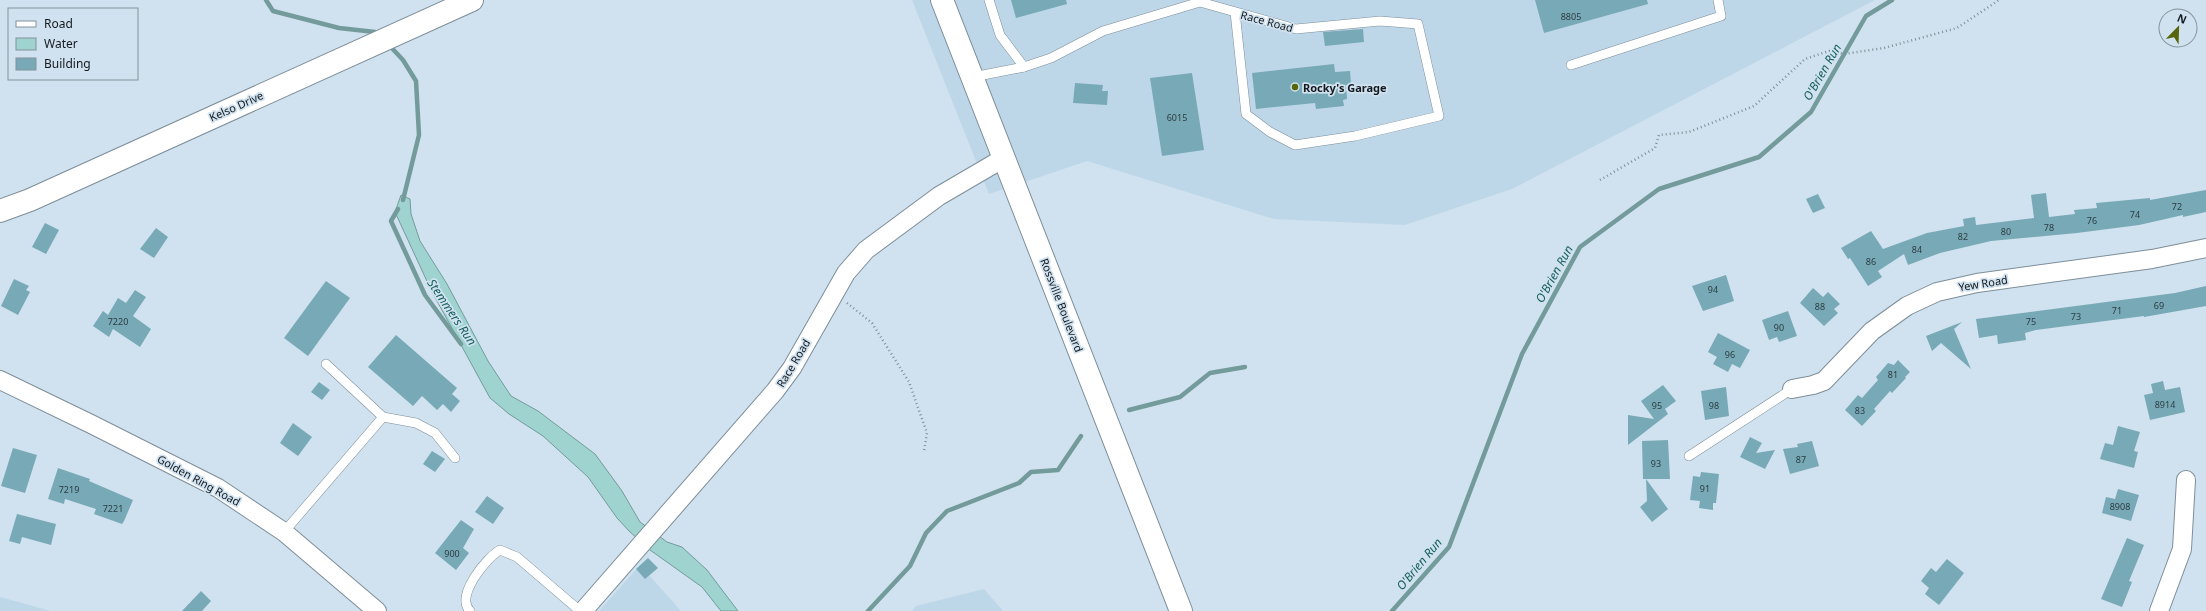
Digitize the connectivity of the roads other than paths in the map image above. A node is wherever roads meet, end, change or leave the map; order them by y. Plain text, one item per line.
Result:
1 (942, 0) edge
2 (989, 0) edge
3 (1718, 0) edge
4 (469, 1) edge
5 (1235, 12) junction
6 (1571, 64) dead end
7 (1024, 67) junction
8 (973, 77) junction
9 (1004, 158) junction
10 (0, 211) edge
11 (2206, 248) edge
12 (326, 364) dead end
13 (0, 380) edge
14 (1792, 388) joint
15 (383, 417) junction
16 (1689, 456) dead end
17 (455, 458) dead end
18 (2186, 480) dead end
19 (284, 532) junction
20 (377, 611) edge
21 (470, 611) edge
22 (580, 611) edge
23 (583, 611) edge
24 (1181, 611) edge
25 (2159, 611) edge

1 - 8 main road, Rossville Boulevard
2 - 7 lane
3 - 6 lane
4 - 10 main road, Kelso Drive
5 - 5 lane, Race Road
5 - 7 lane, Race Road
7 - 8 lane, Race Road
8 - 9 main road, Rossville Boulevard
9 - 23 street, Race Road
9 - 24 main road, Rossville Boulevard
11 - 14 street, Yew Road
12 - 15 lane
13 - 19 street, Golden Ring Road
14 - 16 lane
15 - 17 lane
15 - 19 lane
18 - 25 street
19 - 20 street, Golden Ring Road
21 - 22 lane

